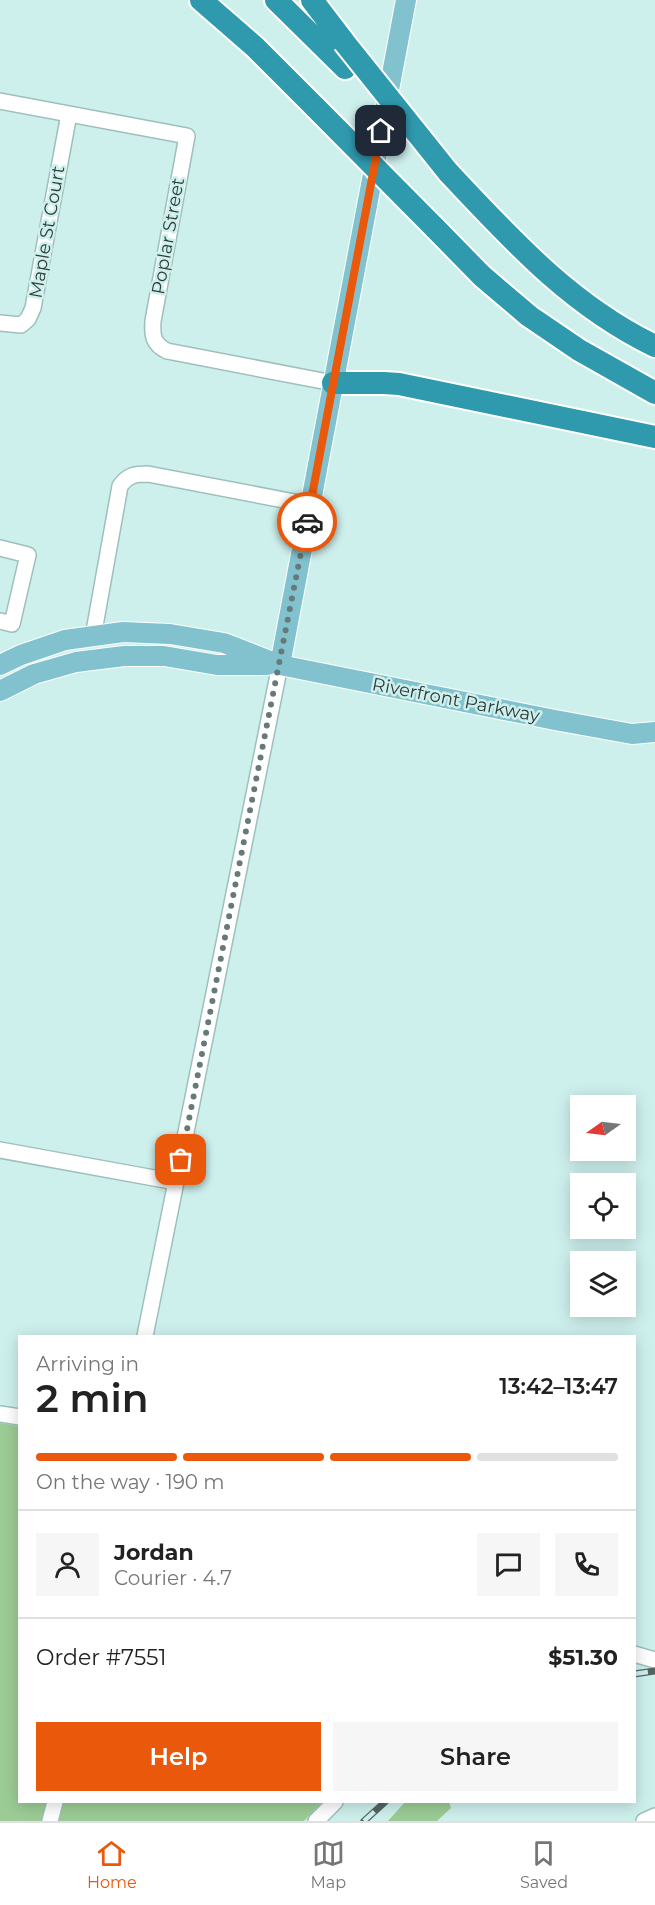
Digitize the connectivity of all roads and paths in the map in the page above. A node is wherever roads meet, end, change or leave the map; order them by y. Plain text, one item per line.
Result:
1 (201, 0) edge
2 (276, 0) edge
3 (312, 0) edge
4 (406, 0) edge
5 (0, 101) edge
6 (69, 114) junction
7 (448, 172) junction
8 (0, 323) edge
9 (655, 346) edge
10 (333, 384) junction
11 (652, 392) edge
12 (644, 435) edge
13 (310, 505) junction
14 (0, 548) edge
15 (0, 621) edge
16 (93, 636) junction
17 (0, 665) edge
18 (280, 665) junction
19 (0, 691) edge
20 (655, 732) edge
21 (632, 734) junction
22 (655, 746) edge
23 (0, 1150) edge
24 (176, 1182) junction
25 (145, 1335) edge
26 (0, 1414) edge
27 (18, 1417) edge
28 (636, 1655) edge
29 (655, 1660) edge
30 (55, 1803) edge
31 (334, 1803) edge
32 (655, 1816) edge
33 (50, 1821) edge
34 (316, 1821) edge
35 (644, 1821) edge

1 - 11 highway, bridge
2 - 7 highway, bridge
3 - 7 highway, bridge
4 - 10 main road
5 - 6 street, Poplar Street
6 - 8 street, Maple St Court
6 - 10 street, Poplar Street
7 - 9 highway
10 - 12 highway
10 - 13 main road
13 - 16 street
13 - 18 main road
14 - 15 street
16 - 17 main road, Riverfront Parkway
16 - 18 main road, Riverfront Parkway
18 - 19 main road, Riverfront Parkway
18 - 21 main road, Riverfront Parkway
18 - 24 street
20 - 21 main road, Riverfront Parkway
21 - 22 main road, Riverfront Parkway
23 - 24 street
24 - 25 street
26 - 27 street
28 - 29 street
30 - 33 street
31 - 34 street
32 - 35 street

